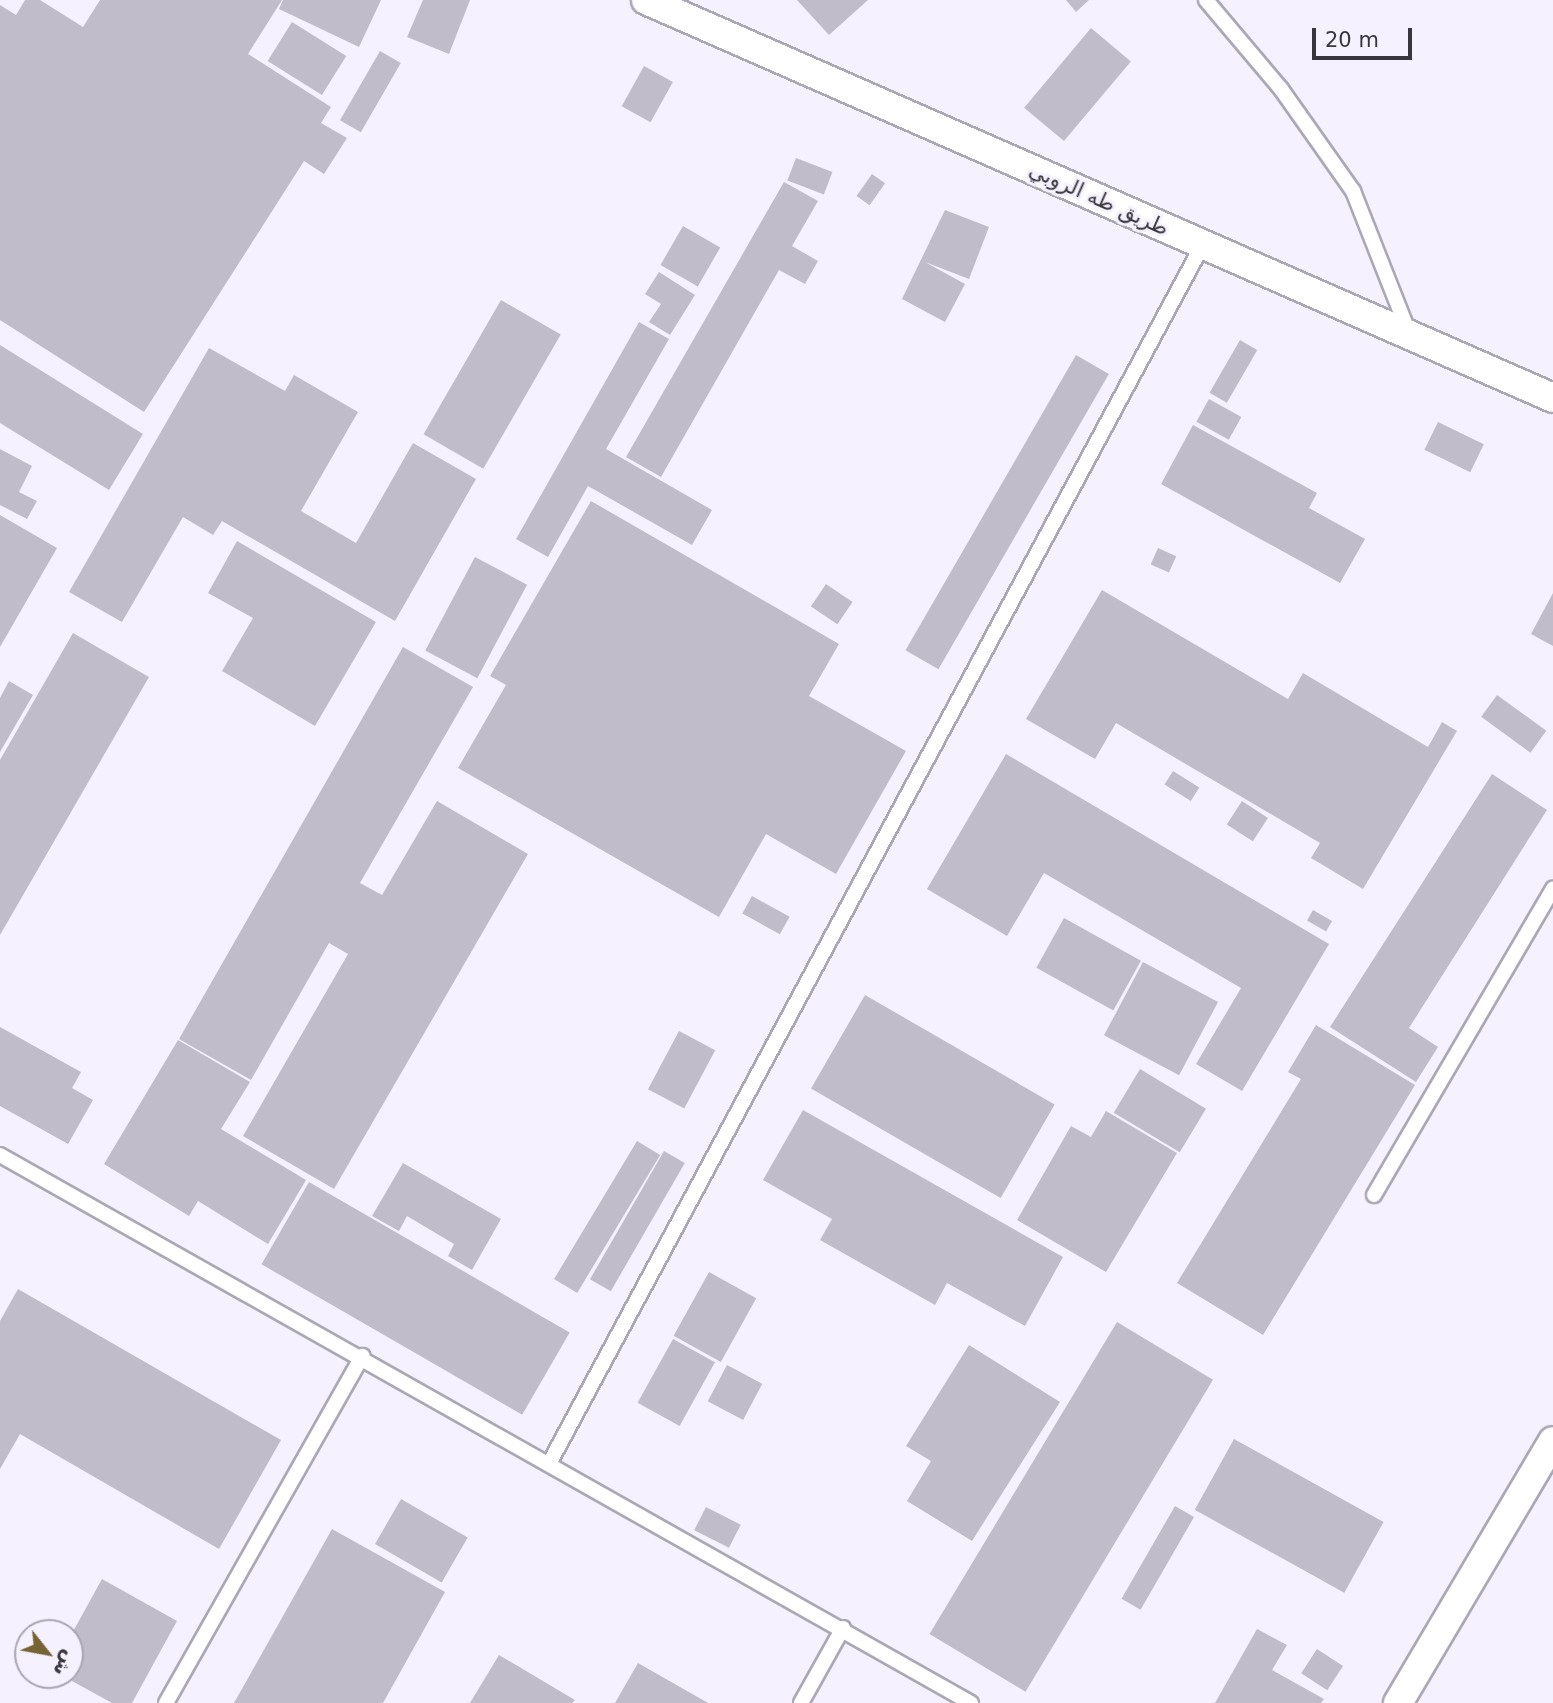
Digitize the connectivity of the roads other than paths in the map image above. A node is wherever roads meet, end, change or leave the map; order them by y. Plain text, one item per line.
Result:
1 (646, 0) edge
2 (1206, 0) edge
3 (1203, 244) junction
4 (1410, 336) junction
5 (1553, 398) edge
6 (1553, 889) edge
7 (0, 1155) edge
8 (1374, 1195) dead end
9 (362, 1356) junction
10 (1553, 1441) edge
11 (550, 1462) junction
12 (843, 1628) junction
13 (166, 1703) edge
14 (800, 1703) edge
15 (971, 1703) edge
16 (1398, 1703) edge

1 - 3 street, طريق طه الروبي
2 - 4 lane
3 - 4 street, طريق طه الروبي
3 - 11 lane
4 - 5 street, طريق طه الروبي
6 - 8 lane
7 - 9 lane
9 - 11 lane
9 - 13 lane
10 - 16 street
11 - 12 lane
12 - 14 lane
12 - 15 lane

